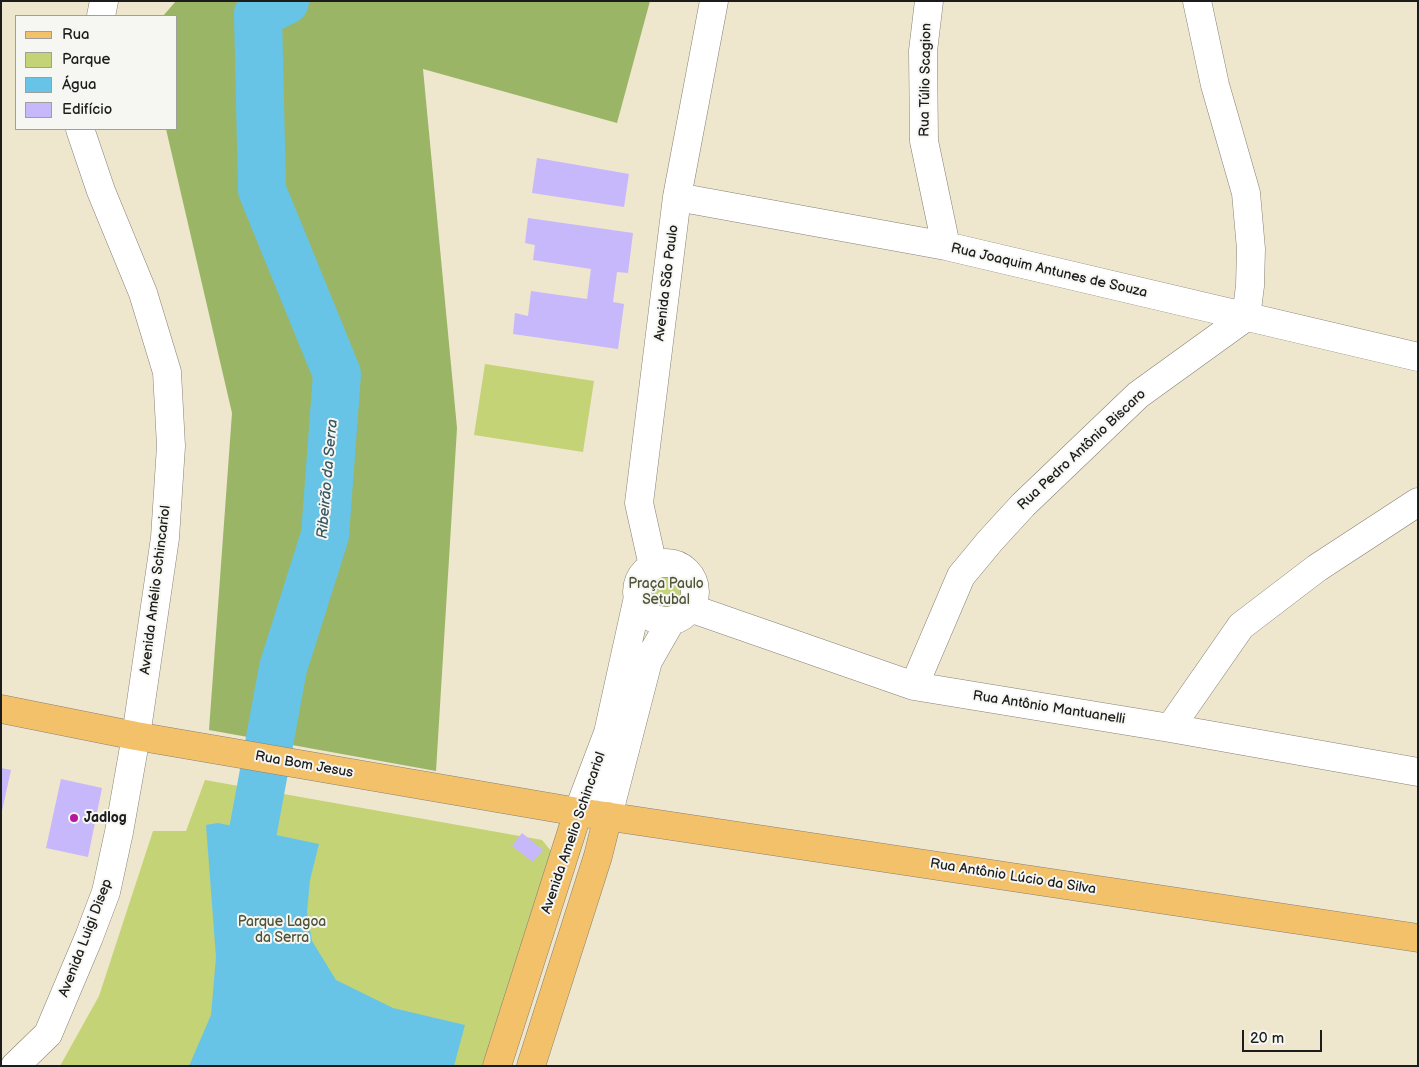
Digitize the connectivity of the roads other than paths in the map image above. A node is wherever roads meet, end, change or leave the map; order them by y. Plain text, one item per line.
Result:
1 (104, 1) edge
2 (714, 1) edge
3 (929, 1) edge
4 (1197, 1) edge
5 (100, 15) edge
6 (80, 130) edge
7 (677, 196) junction
8 (946, 246) junction
9 (1246, 317) junction
10 (1418, 357) edge
11 (1418, 502) edge
12 (653, 566) junction
13 (638, 597) junction
14 (681, 614) junction
15 (914, 686) junction
16 (1, 709) edge
17 (1170, 728) junction
18 (136, 736) junction
19 (1418, 772) edge
20 (578, 812) junction
21 (608, 816) junction
22 (1418, 938) edge
23 (15, 1066) edge
24 (497, 1066) edge
25 (531, 1066) edge

1 - 5 street
2 - 7 street, Avenida São Paulo
3 - 8 street, Rua Túlio Scagion
4 - 9 street
6 - 18 street, Avenida Amélio Schincariol
7 - 8 street, Rua Joaquim Antunes de Souza
7 - 12 street, Avenida São Paulo
8 - 9 street, Rua Joaquim Antunes de Souza
9 - 10 street, Rua Joaquim Antunes de Souza
9 - 15 street, Rua Pedro Antônio Biscaro
11 - 17 street
12 - 13 street
12 - 14 street
13 - 14 street
13 - 20 street, Avenida Amelio Schincariol
14 - 15 street, Rua Antônio Mantuanelli
14 - 21 street, Avenida Amelio Schincariol
15 - 17 street, Rua Antônio Mantuanelli
16 - 18 main road, Rua Bom Jesus
17 - 19 street, Rua Antônio Mantuanelli
18 - 20 main road, Rua Bom Jesus
18 - 23 street, Avenida Luigi Disep
20 - 21 main road, Rua Bom Jesus
20 - 24 main road, Avenida Amelio Schincariol
21 - 22 main road, Rua Antônio Lúcio da Silva
21 - 25 main road, Avenida Amelio Schincariol

